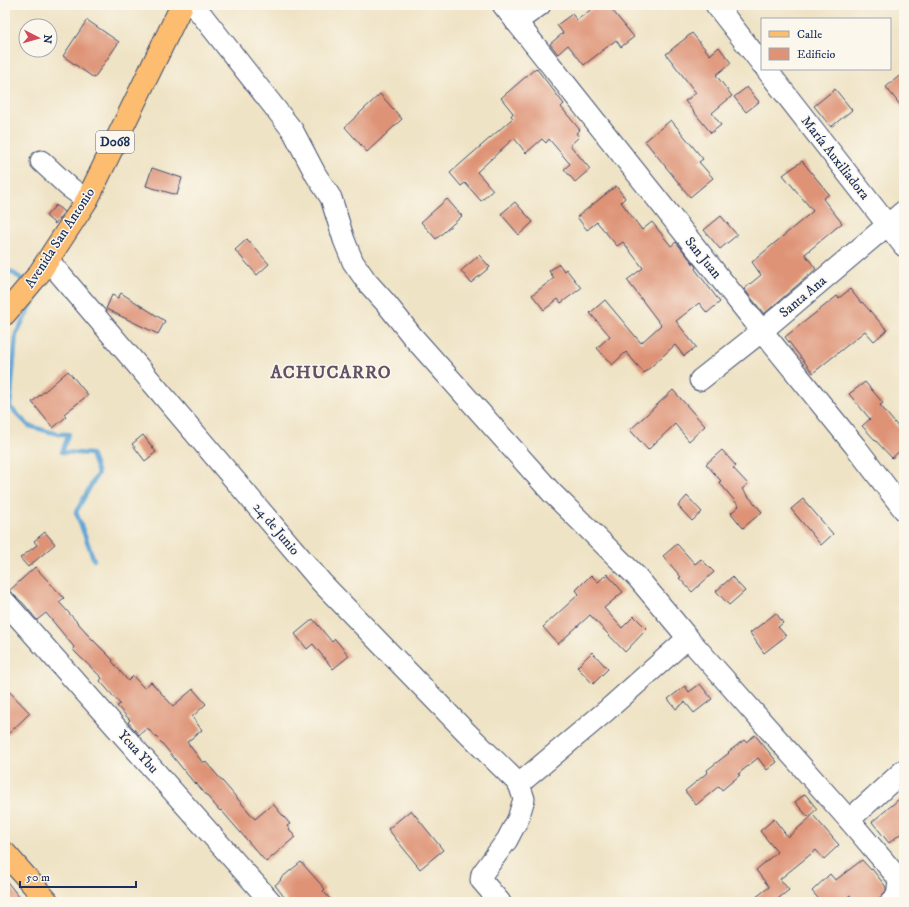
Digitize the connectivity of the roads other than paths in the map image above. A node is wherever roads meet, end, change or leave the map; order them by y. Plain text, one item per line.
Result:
1 (182, 5) edge
2 (194, 5) edge
3 (503, 5) edge
4 (540, 5) edge
5 (716, 5) edge
6 (516, 22) junction
7 (761, 63) edge
8 (767, 70) edge
9 (41, 161) dead end
10 (87, 200) junction
11 (904, 211) edge
12 (887, 225) junction
13 (904, 246) edge
14 (37, 275) junction
15 (5, 314) edge
16 (762, 331) junction
17 (700, 380) dead end
18 (904, 510) edge
19 (5, 602) edge
20 (688, 638) junction
21 (904, 770) edge
22 (519, 784) junction
23 (849, 820) junction
24 (5, 853) edge
25 (48, 902) edge
26 (272, 902) edge
27 (500, 902) edge
28 (891, 902) edge

1 - 10 main road, Avenida San Antonio / D068
2 - 20 street
3 - 6 street, San Juan
4 - 6 street
5 - 7 street
6 - 16 street, San Juan
8 - 12 street, María Auxiliadora
9 - 10 street
10 - 14 main road, Avenida San Antonio / D068
11 - 12 street, Santa Ana
12 - 13 street, María Auxiliadora
12 - 16 street, Santa Ana
14 - 15 main road, Avenida San Antonio / D068
14 - 22 street, 24 de Junio
16 - 17 street, Santa Ana
16 - 18 street, San Juan
19 - 26 street, Ycua Ybu
20 - 22 street
20 - 23 street
21 - 23 street
22 - 27 street
23 - 28 street
24 - 25 main road

